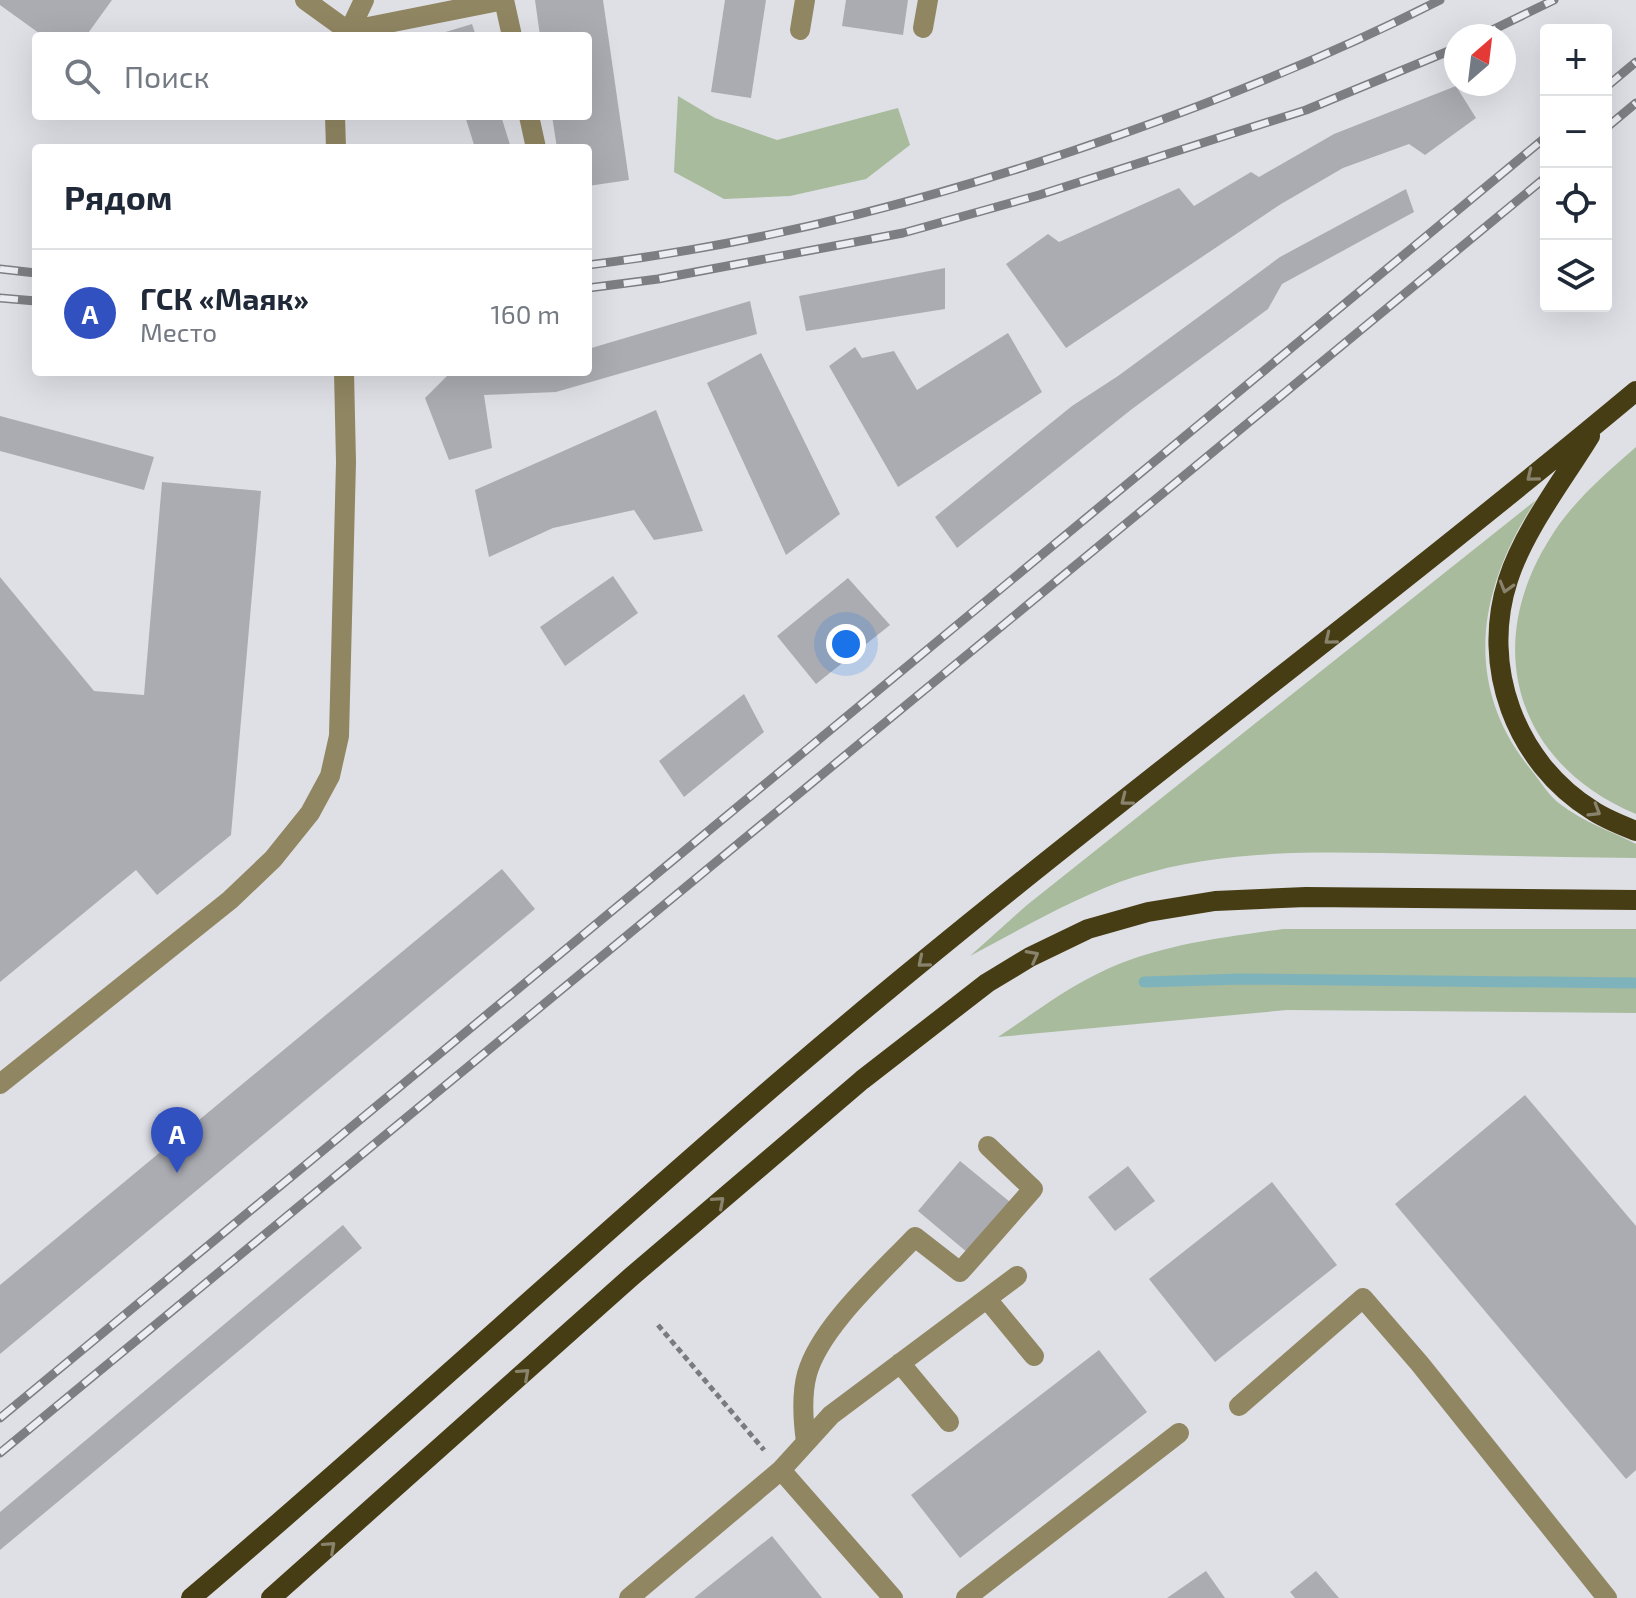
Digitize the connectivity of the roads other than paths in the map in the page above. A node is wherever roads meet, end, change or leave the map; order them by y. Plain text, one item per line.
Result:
1 (305, 0) edge
2 (364, 0) edge
3 (805, 0) edge
4 (928, 0) edge
5 (923, 28) dead end
6 (800, 30) dead end
7 (347, 32) edge
8 (348, 32) edge
9 (353, 32) edge
10 (511, 32) edge
11 (335, 120) edge
12 (530, 120) edge
13 (336, 144) edge
14 (535, 144) edge
15 (344, 376) edge
16 (1636, 391) edge
17 (1599, 422) junction
18 (1636, 831) edge
19 (1636, 900) edge
20 (0, 1084) edge
21 (988, 1146) dead end
22 (1017, 1276) dead end
23 (987, 1299) junction
24 (1034, 1356) dead end
25 (900, 1363) junction
26 (1239, 1406) dead end
27 (949, 1422) dead end
28 (1179, 1433) dead end
29 (806, 1442) junction
30 (781, 1470) junction
31 (191, 1598) edge
32 (271, 1598) edge
33 (629, 1598) edge
34 (893, 1598) edge
35 (966, 1598) edge
36 (1607, 1598) edge

1 - 7 street
2 - 8 street
3 - 6 street
4 - 5 street
9 - 10 street
11 - 13 street
12 - 14 street
15 - 20 street
16 - 17 main road
17 -> 18 main road
17 -> 31 main road
32 -> 19 main road
21 - 29 street
22 - 23 street
23 - 24 street
23 - 25 street
25 - 27 street
25 - 29 street
26 - 36 street
28 - 35 street
29 - 30 street
30 - 33 street
30 - 34 street

